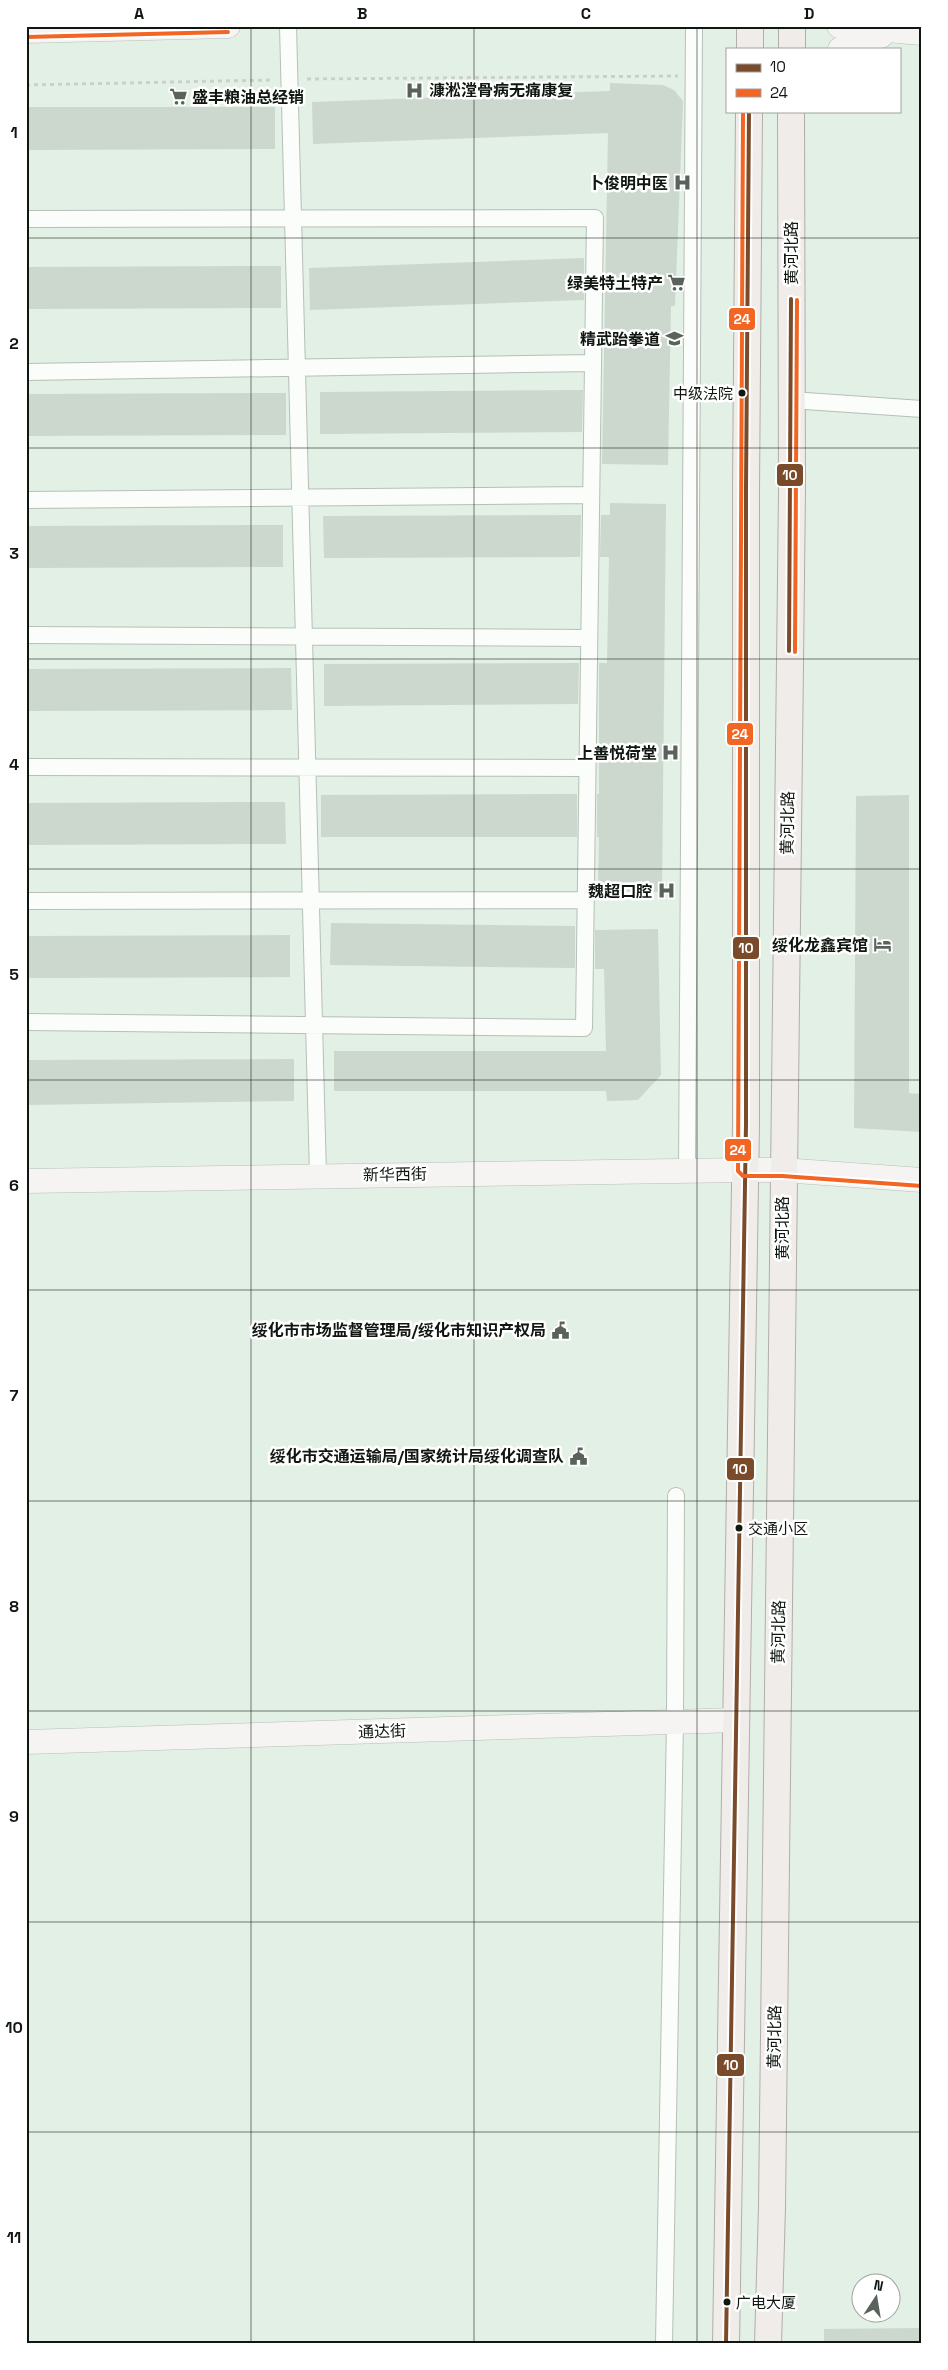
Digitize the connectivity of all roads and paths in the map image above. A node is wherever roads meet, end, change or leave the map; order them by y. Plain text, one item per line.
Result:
1 (228, 26) edge
2 (288, 26) edge
3 (694, 26) edge
4 (750, 26) edge
5 (792, 26) edge
6 (840, 26) edge
7 (26, 31) edge
8 (909, 31) edge
9 (750, 48) edge
10 (792, 48) edge
11 (842, 48) edge
12 (680, 76) dead end
13 (290, 79) junction
14 (26, 85) edge
15 (749, 112) edge
16 (793, 118) edge
17 (294, 218) junction
18 (26, 219) edge
19 (592, 363) junction
20 (297, 368) junction
21 (26, 372) edge
22 (792, 400) junction
23 (922, 409) edge
24 (590, 495) junction
25 (300, 498) junction
26 (26, 500) edge
27 (26, 635) edge
28 (304, 636) junction
29 (589, 638) junction
30 (26, 767) edge
31 (307, 768) junction
32 (587, 768) junction
33 (586, 900) junction
34 (26, 901) edge
35 (311, 901) junction
36 (26, 1022) edge
37 (314, 1025) junction
38 (686, 1170) junction
39 (763, 1170) junction
40 (318, 1176) junction
41 (922, 1180) edge
42 (26, 1181) edge
43 (676, 1496) dead end
44 (737, 1720) junction
45 (675, 1721) junction
46 (26, 1742) edge
47 (664, 2344) edge
48 (726, 2344) edge
49 (768, 2344) edge

1 - 7 main road
2 - 13 street
3 - 38 street
4 - 9 main road
5 - 10 main road
6 - 8 main road
8 - 11 main road
12 - 13 path
13 - 14 path
13 - 17 street
15 - 39 main road, 黄河北路
16 - 22 main road, 黄河北路
17 - 18 street
17 - 19 street
17 - 20 street
19 - 20 street
19 - 24 street
20 - 21 street
20 - 25 street
22 - 23 street
22 - 39 main road, 黄河北路
24 - 25 street
24 - 29 street
25 - 26 street
25 - 28 street
27 - 28 street
28 - 29 street
28 - 31 street
29 - 32 street
30 - 31 street
31 - 32 street
31 - 35 street
32 - 33 street
33 - 35 street
33 - 37 street
34 - 35 street
35 - 37 street
36 - 37 street
37 - 40 street
38 - 39 main road, 新华西街
38 - 40 main road, 新华西街
39 - 41 main road, 新华西街
39 - 44 main road, 黄河北路
39 - 49 main road, 黄河北路
40 - 42 main road, 新华西街
43 - 45 street
44 - 45 main road, 通达街
44 - 48 main road, 黄河北路
45 - 46 main road, 通达街
45 - 47 street

